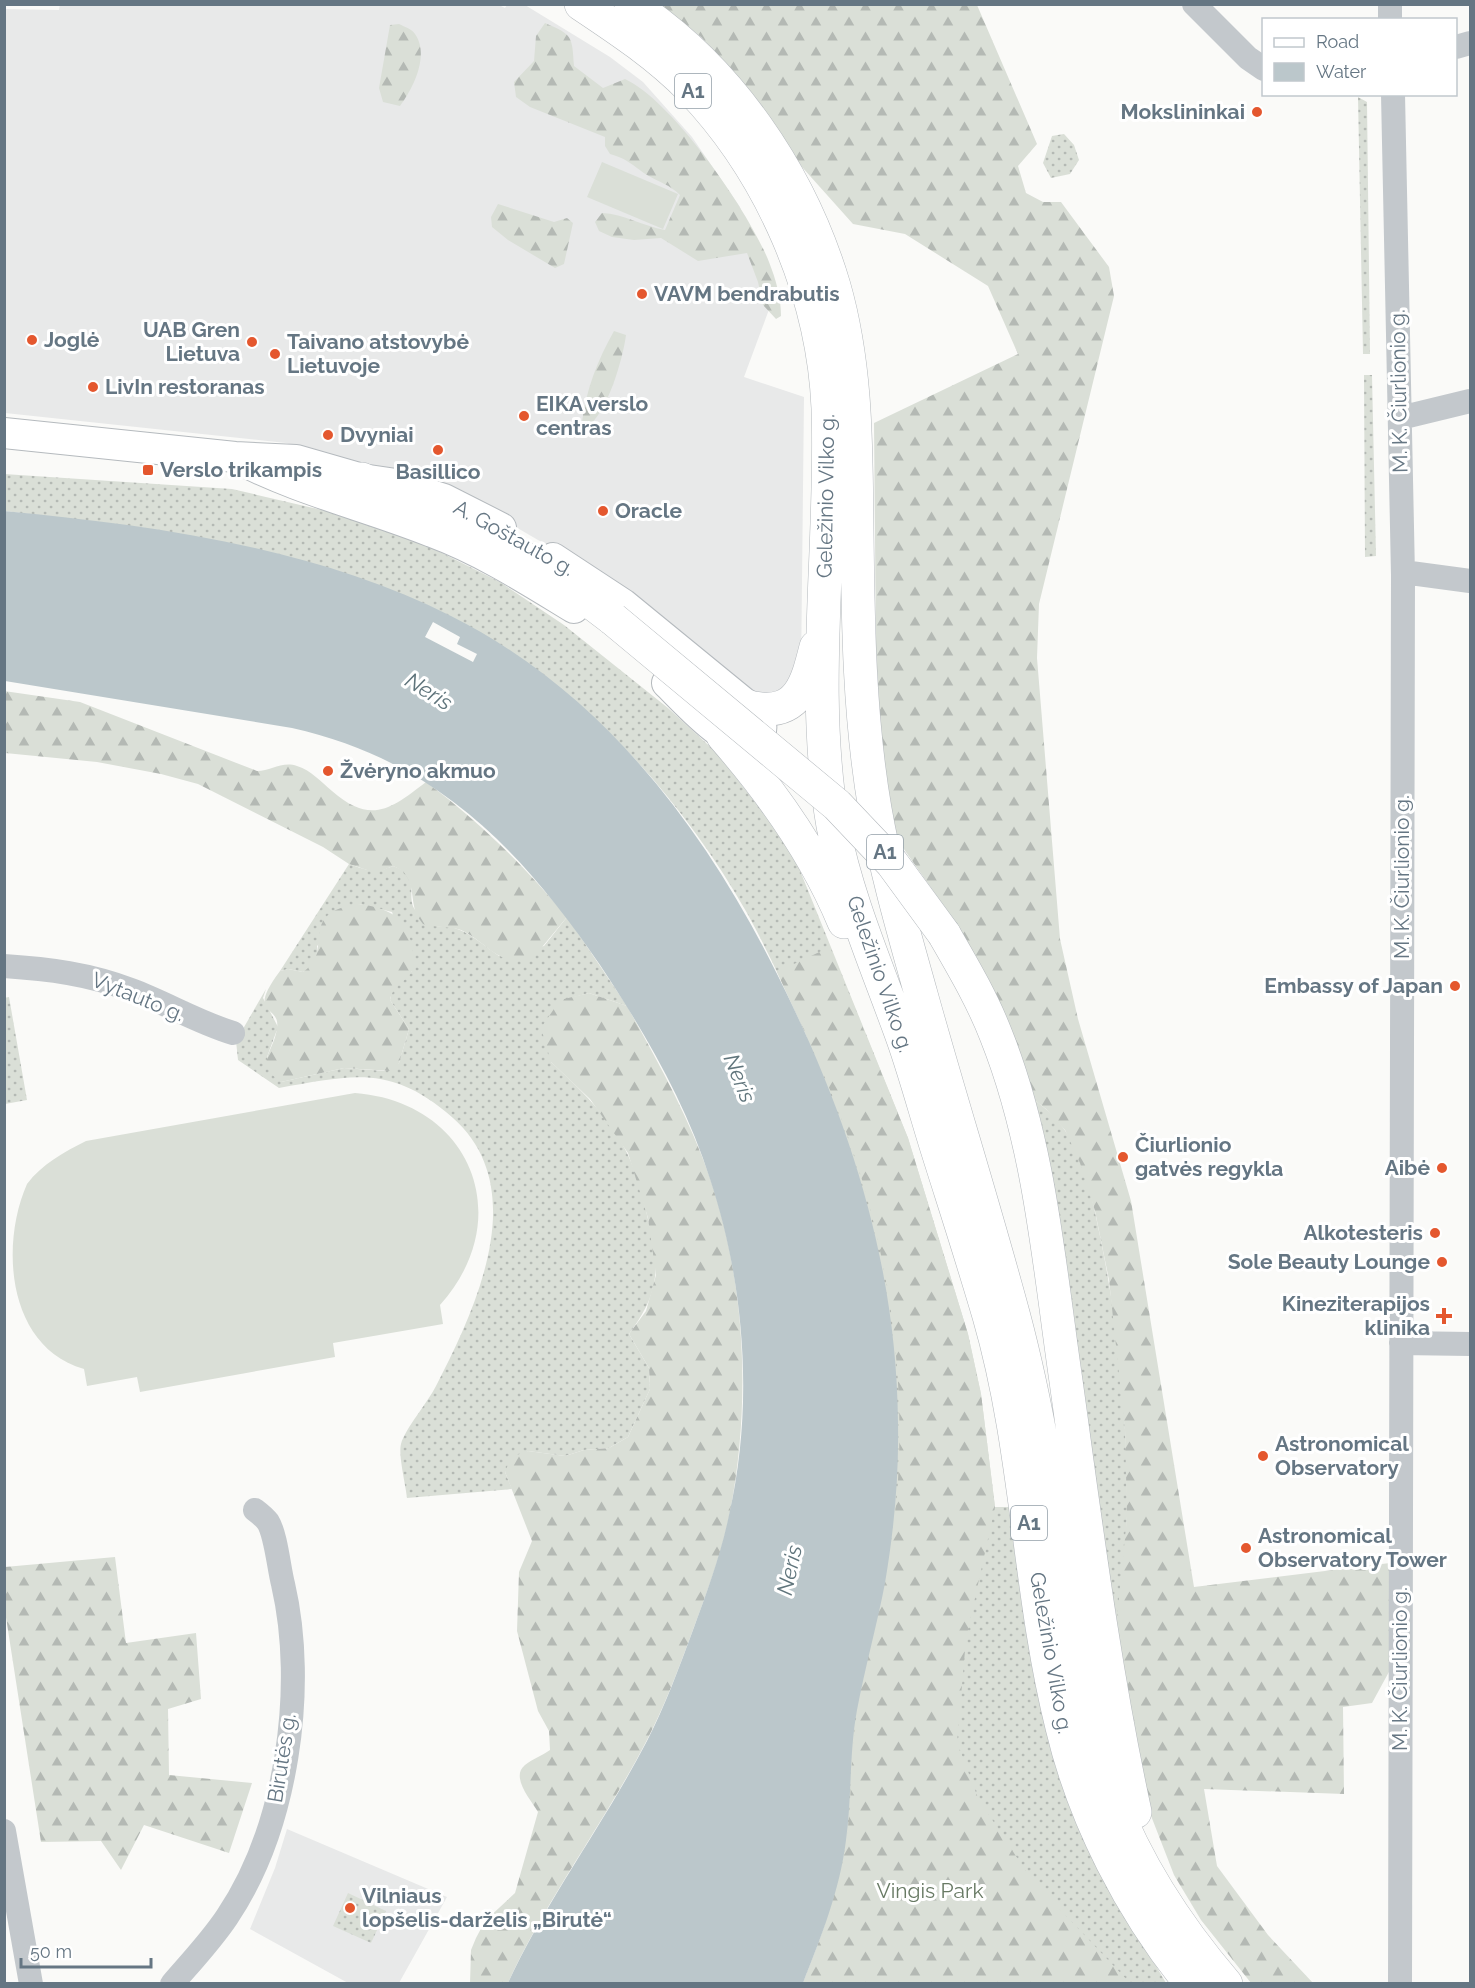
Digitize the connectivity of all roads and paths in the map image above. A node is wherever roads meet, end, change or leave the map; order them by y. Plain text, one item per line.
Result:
1 (581, 4) edge
2 (631, 4) edge
3 (1194, 4) edge
4 (1262, 68) edge
5 (1394, 96) edge
6 (1470, 401) edge
7 (1400, 418) junction
8 (4, 433) edge
9 (235, 457) junction
10 (362, 479) junction
11 (1403, 572) junction
12 (1470, 581) edge
13 (823, 616) junction
14 (754, 708) junction
15 (723, 736) junction
16 (4, 966) edge
17 (233, 1033) dead end
18 (905, 1044) junction
19 (1401, 1343) junction
20 (1470, 1344) edge
21 (255, 1509) dead end
22 (4, 1831) edge
23 (1183, 1927) junction
24 (31, 1983) edge
25 (172, 1983) edge
26 (1191, 1983) edge
27 (1226, 1983) edge
28 (1400, 1983) edge

1 - 13 highway, Geležinio Vilko g. / A1
2 - 23 highway, Geležinio Vilko g. / A1
3 - 4 street
5 - 7 street, M. K. Čiurlionio g.
6 - 7 street
7 - 11 street, M. K. Čiurlionio g.
8 - 9 main road, A. Goštauto g.
9 - 10 main road, A. Goštauto g.
9 - 15 main road, A. Goštauto g.
10 - 14 main road, A. Goštauto g.
10 - 23 highway, bridge
11 - 12 street
11 - 19 street, M. K. Čiurlionio g.
13 - 14 highway
13 - 18 highway, Geležinio Vilko g. / A1
14 - 15 main road
15 - 18 highway
16 - 17 street, Vytauto g.
18 - 26 highway, Geležinio Vilko g. / A1
19 - 20 street
19 - 28 street, M. K. Čiurlionio g.
21 - 25 street, Birutės g.
22 - 24 street
23 - 27 highway, Geležinio Vilko g. / A1

